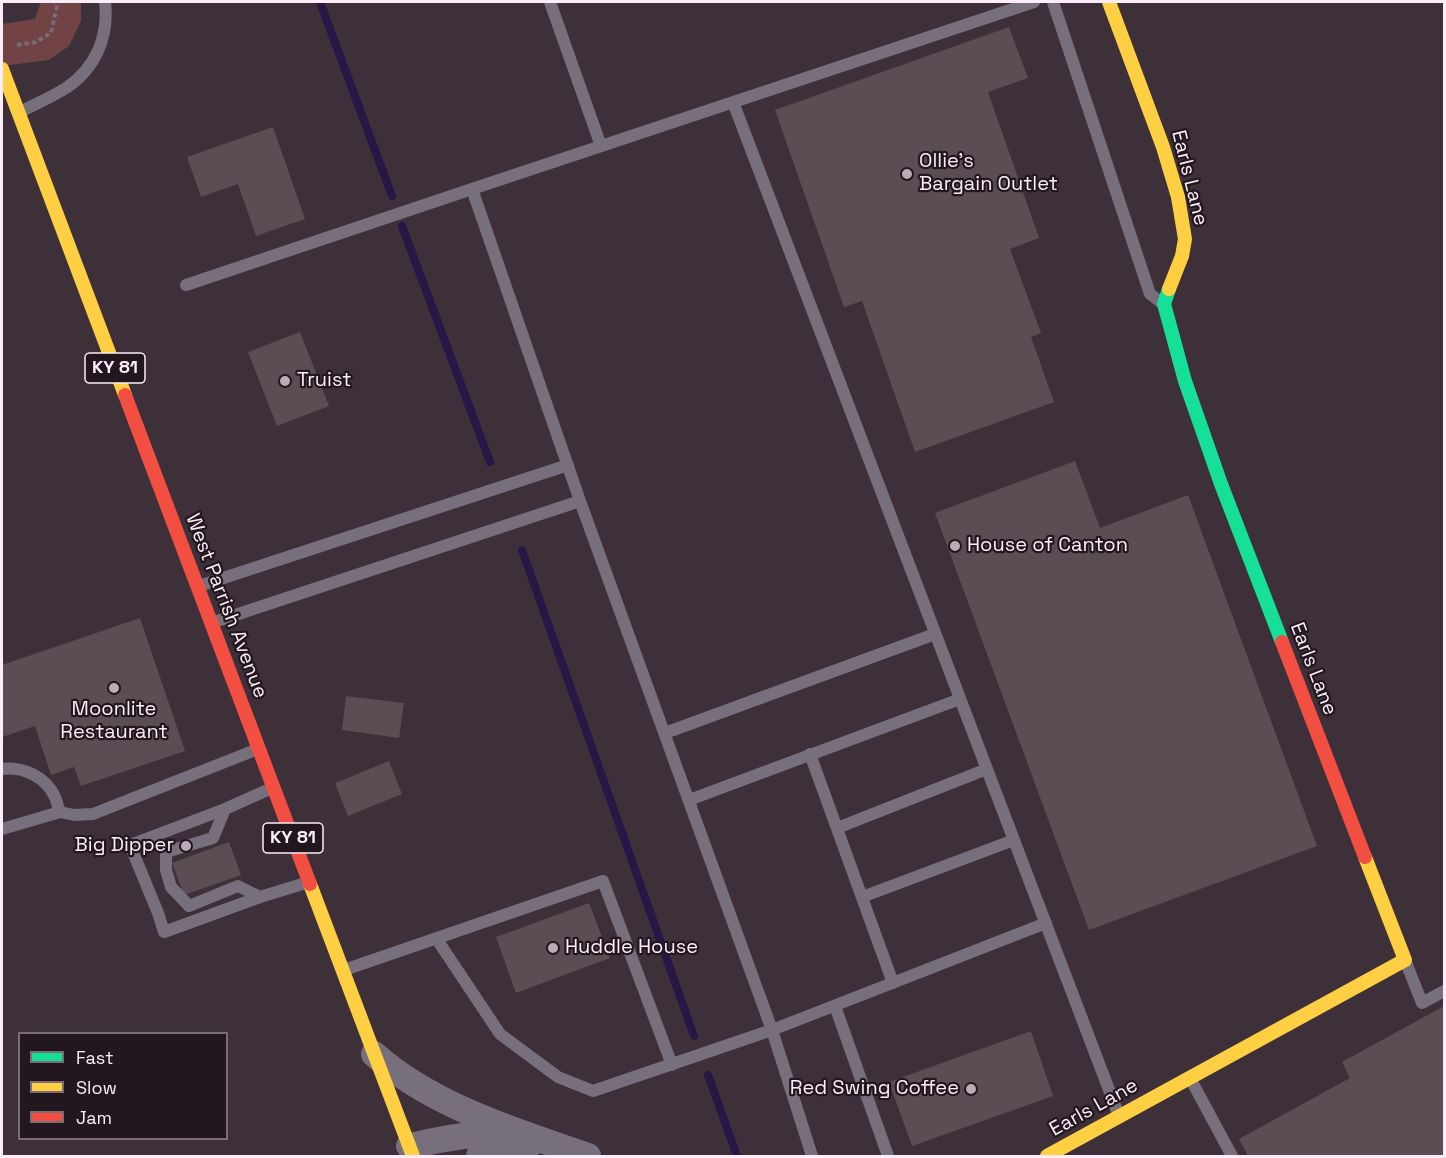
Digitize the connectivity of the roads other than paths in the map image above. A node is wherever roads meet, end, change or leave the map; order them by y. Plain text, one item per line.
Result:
1 (105, 2) edge
2 (550, 2) edge
3 (1034, 2) edge
4 (1053, 2) edge
5 (1109, 2) edge
6 (2, 69) edge
7 (733, 102) junction
8 (10, 116) edge
9 (601, 146) junction
10 (472, 189) junction
11 (186, 285) dead end
12 (1164, 304) junction
13 (568, 465) junction
14 (580, 501) junction
15 (198, 586) junction
16 (211, 623) junction
17 (935, 634) junction
18 (960, 699) junction
19 (665, 733) junction
20 (259, 748) junction
21 (810, 754) junction
22 (2, 769) edge
23 (987, 769) junction
24 (274, 788) junction
25 (689, 800) junction
26 (225, 809) junction
27 (60, 812) junction
28 (837, 828) junction
29 (2, 829) edge
30 (1014, 840) junction
31 (310, 882) junction
32 (260, 897) junction
33 (862, 897) junction
34 (1046, 923) junction
35 (436, 938) junction
36 (1405, 960) junction
37 (343, 971) junction
38 (893, 983) junction
39 (1444, 991) edge
40 (835, 1006) junction
41 (772, 1030) junction
42 (374, 1054) junction
43 (672, 1065) junction
44 (1190, 1077) junction
45 (1119, 1116) junction
46 (541, 1140) junction
47 (411, 1151) edge
48 (479, 1156) edge
49 (588, 1156) edge
50 (812, 1156) edge
51 (888, 1156) edge
52 (1047, 1156) edge
53 (1232, 1156) edge

1 - 8 lane
2 - 9 lane
3 - 7 lane
4 - 12 lane
5 - 12 street, Earls Lane
6 - 8 street, West Parrish Avenue / KY 81
7 - 9 lane
7 - 17 lane
8 - 15 street, West Parrish Avenue / KY 81
9 - 10 lane
10 - 11 lane
10 - 13 lane
12 - 36 street, Earls Lane
13 - 14 lane
13 - 15 lane
14 - 16 lane
14 - 19 lane
15 - 16 street, West Parrish Avenue / KY 81
16 - 20 street, West Parrish Avenue / KY 81
17 - 18 lane
17 - 19 lane
18 - 21 lane
18 - 23 lane
19 - 25 lane
20 - 24 street, West Parrish Avenue / KY 81
20 - 27 lane
21 - 25 lane
21 - 28 lane
22 - 27 lane
23 - 28 lane
23 - 30 lane
24 - 26 lane
24 - 31 street, West Parrish Avenue / KY 81
25 - 41 lane
26 - 32 lane
26 - 32 lane
27 - 29 lane
28 - 33 lane
30 - 33 lane
30 - 34 lane
31 - 32 lane
31 - 37 street, West Parrish Avenue / KY 81
33 - 38 lane
34 - 38 lane
34 - 45 lane
35 - 37 lane
35 - 43 lane
35 - 43 lane
36 - 39 lane
36 - 44 street, Earls Lane
37 - 42 street, West Parrish Avenue / KY 81
38 - 40 lane
40 - 41 lane
40 - 51 lane
41 - 43 lane
41 - 50 lane
42 - 46 street
42 - 47 street, West Parrish Avenue / KY 81
44 - 45 street, Earls Lane
44 - 53 lane
45 - 52 street, Earls Lane
46 - 47 street
46 - 48 street
46 - 49 street

